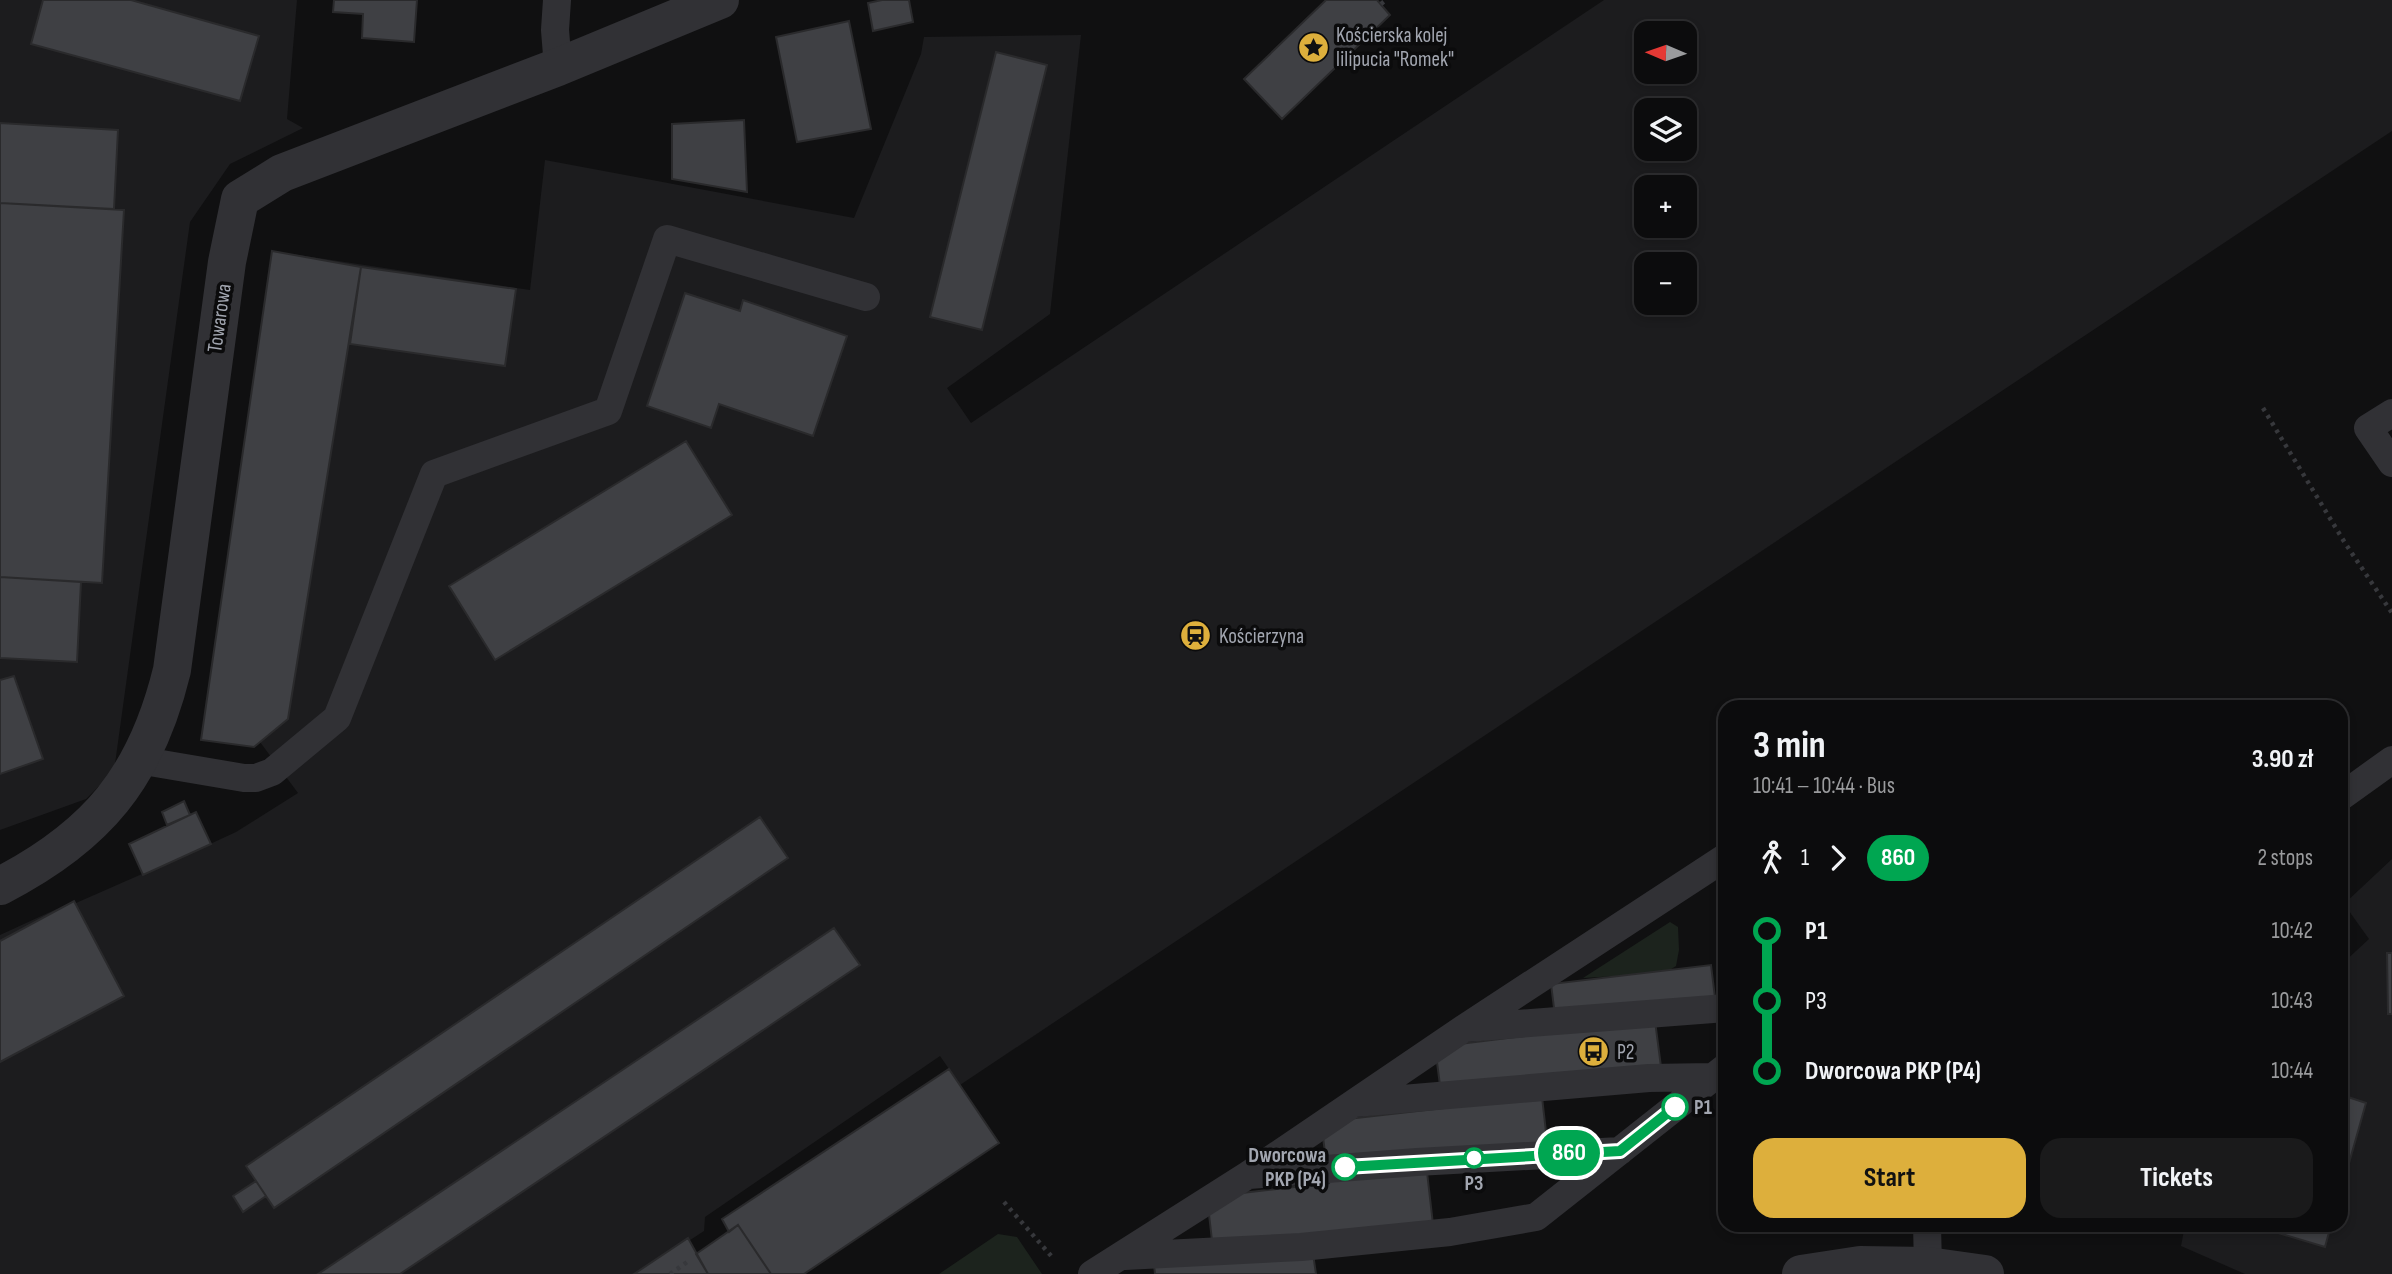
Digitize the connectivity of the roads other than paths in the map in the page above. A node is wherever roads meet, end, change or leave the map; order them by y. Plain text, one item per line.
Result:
1 (557, 0) edge
2 (720, 0) edge
3 (558, 67) junction
4 (866, 297) dead end
5 (2392, 413) edge
6 (2392, 463) edge
7 (138, 760) junction
8 (2392, 760) edge
9 (2348, 792) edge
10 (1718, 862) edge
11 (0, 886) edge
12 (1718, 1009) edge
13 (1463, 1029) junction
14 (1718, 1072) edge
15 (1718, 1073) edge
16 (1353, 1103) junction
17 (1620, 1151) junction
18 (1248, 1175) junction
19 (1927, 1232) edge
20 (1123, 1256) junction
21 (1928, 1266) junction
22 (1092, 1274) edge
23 (1801, 1274) edge
24 (1985, 1274) edge

1 - 3 lane
2 - 3 street, Towarowa
3 - 7 street, Towarowa
4 - 7 lane
5 - 6 lane
7 - 11 street, Towarowa
8 - 9 lane
10 - 13 lane
12 - 13 lane
13 - 16 lane
14 - 16 lane
15 - 17 lane
16 - 18 lane
17 - 18 lane
17 - 20 lane
18 - 20 lane
19 - 21 lane
20 - 22 lane
21 - 23 street
21 - 24 street

